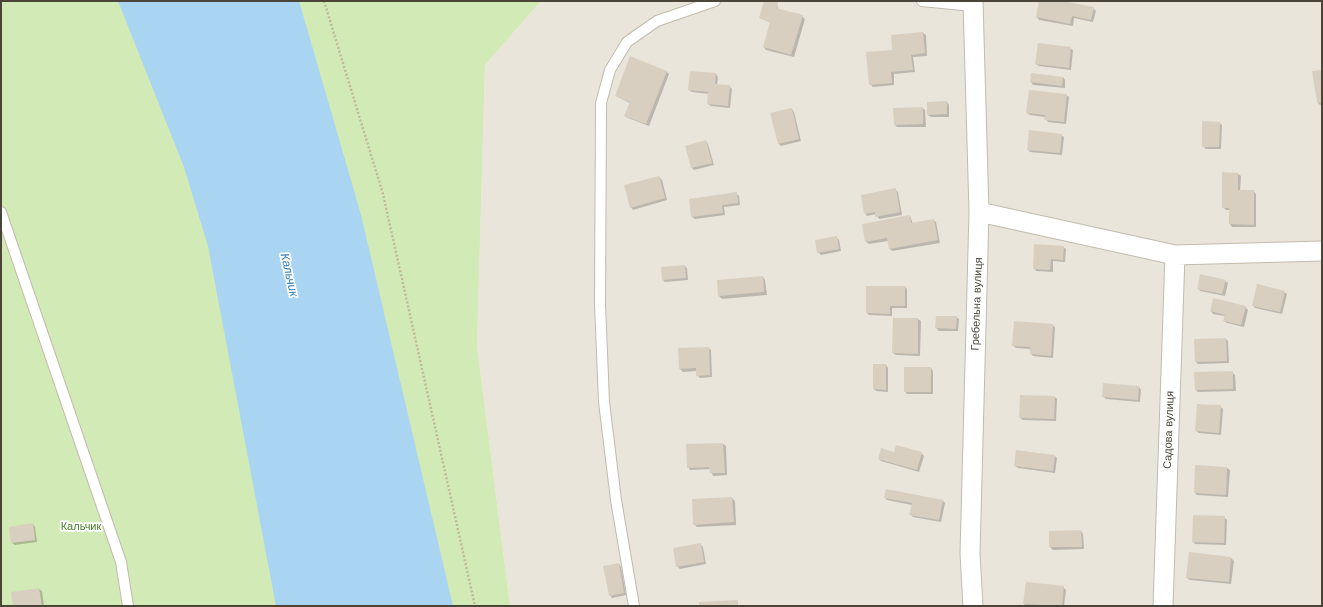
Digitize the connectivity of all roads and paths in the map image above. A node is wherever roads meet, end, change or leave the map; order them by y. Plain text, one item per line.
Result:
1 (324, 1) edge
2 (715, 1) edge
3 (922, 1) edge
4 (973, 4) edge
5 (1, 212) edge
6 (979, 212) junction
7 (1322, 251) edge
8 (1175, 254) junction
9 (128, 606) edge
10 (475, 606) edge
11 (634, 606) edge
12 (973, 606) edge
13 (1163, 606) edge

1 - 10 path
2 - 11 lane
3 - 4 lane
4 - 6 street, Гребельна вулиця
5 - 9 lane
6 - 8 street
6 - 12 street, Гребельна вулиця
7 - 8 street
8 - 13 street, Садова вулиця

